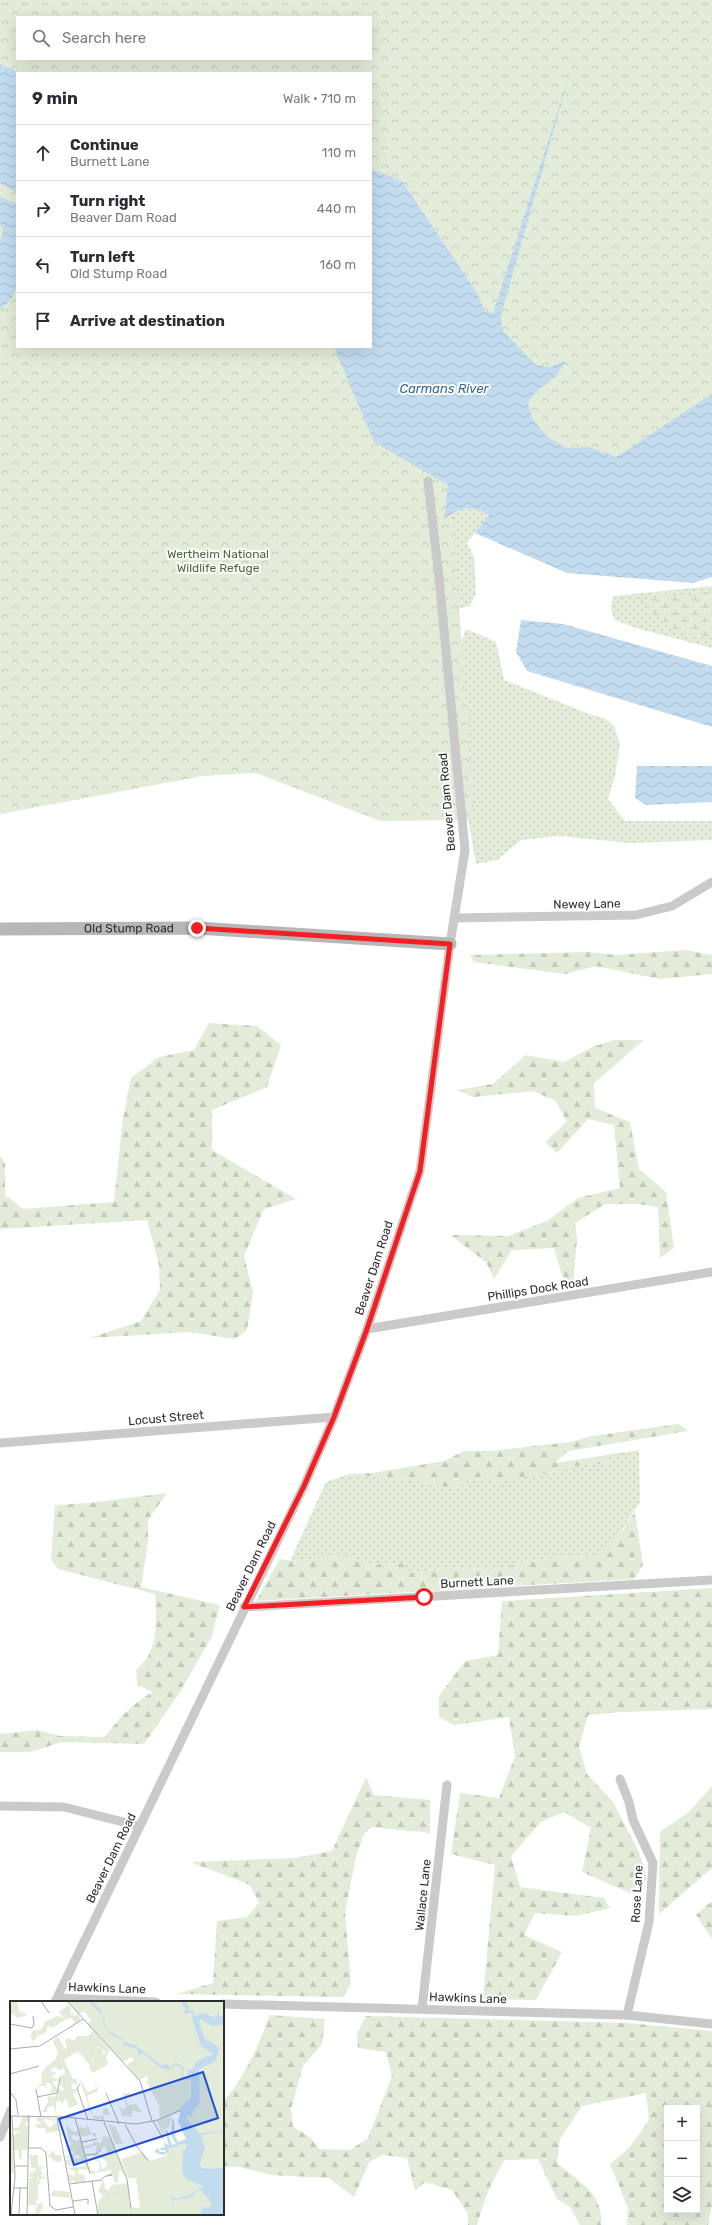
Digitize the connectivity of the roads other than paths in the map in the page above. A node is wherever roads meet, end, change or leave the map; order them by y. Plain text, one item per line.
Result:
1 (428, 481) dead end
2 (712, 882) edge
3 (454, 918) junction
4 (0, 929) edge
5 (450, 944) junction
6 (712, 1272) edge
7 (367, 1329) junction
8 (334, 1417) junction
9 (0, 1443) edge
10 (712, 1580) edge
11 (244, 1607) junction
12 (620, 1779) dead end
13 (446, 1785) dead end
14 (0, 1806) edge
15 (139, 1826) junction
16 (56, 2000) edge
17 (106, 2001) edge
18 (224, 2004) edge
19 (422, 2008) junction
20 (627, 2015) junction
21 (712, 2024) edge
22 (10, 2112) edge
23 (0, 2137) edge

1 - 3 street, Beaver Dam Road
2 - 3 street, Newey Lane
3 - 5 street, Beaver Dam Road
4 - 5 street, Old Stump Road
5 - 7 street, Beaver Dam Road
6 - 7 street, Phillips Dock Road
7 - 8 street, Beaver Dam Road
8 - 9 street, Locust Street
8 - 11 street, Beaver Dam Road
10 - 11 street, Burnett Lane
11 - 15 street, Beaver Dam Road
12 - 20 street, Rose Lane
13 - 19 street, Wallace Lane
14 - 15 street
15 - 16 street, Beaver Dam Road
16 - 17 street, Hawkins Lane
18 - 19 street, Hawkins Lane
19 - 20 street, Hawkins Lane
20 - 21 street, Hawkins Lane
22 - 23 street

